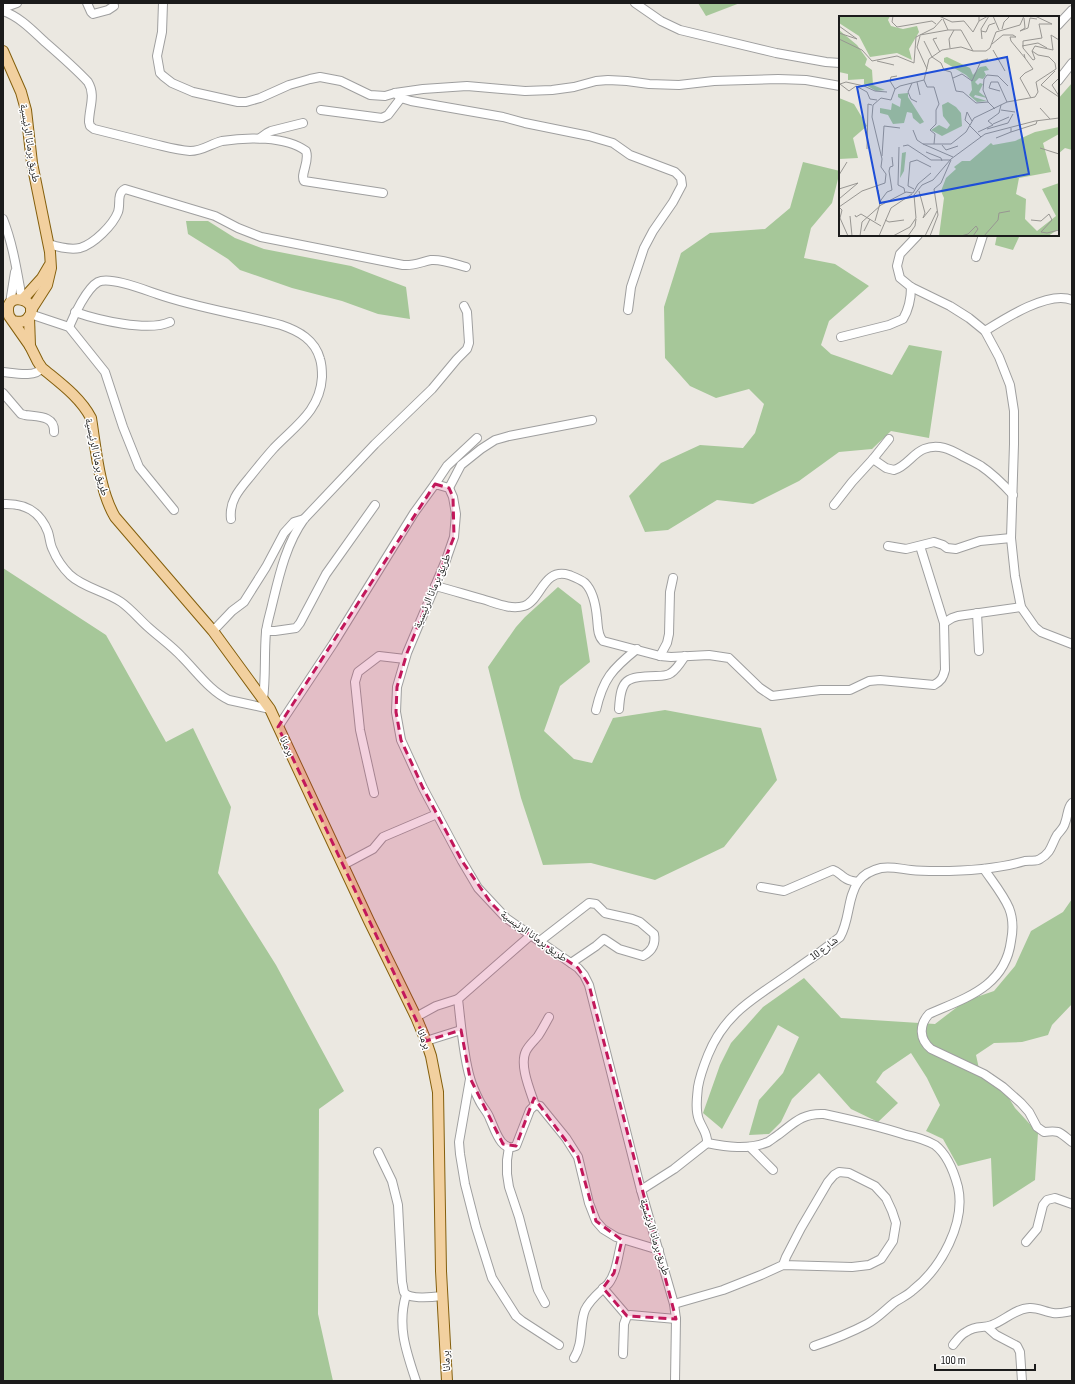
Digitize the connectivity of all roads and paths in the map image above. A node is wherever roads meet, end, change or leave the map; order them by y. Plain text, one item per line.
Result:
1 (17, 3) edge
2 (87, 3) edge
3 (163, 3) edge
4 (635, 3) edge
5 (114, 6) dead end
6 (3, 9) edge
7 (1072, 10) edge
8 (1059, 24) edge
9 (3, 51) edge
10 (839, 63) edge
11 (1072, 63) edge
12 (1059, 80) edge
13 (839, 86) edge
14 (398, 96) junction
15 (321, 110) dead end
16 (303, 123) dead end
17 (260, 138) junction
18 (383, 193) dead end
19 (3, 219) edge
20 (917, 236) edge
21 (983, 236) edge
22 (49, 244) junction
23 (976, 257) dead end
24 (51, 262) junction
25 (16, 266) junction
26 (466, 267) dead end
27 (910, 287) junction
28 (22, 299) junction
29 (1072, 300) edge
30 (464, 306) dead end
31 (628, 310) dead end
32 (75, 312) junction
33 (8, 314) edge
34 (30, 314) junction
35 (170, 322) dead end
36 (69, 327) junction
37 (985, 331) junction
38 (840, 337) dead end
39 (30, 346) junction
40 (42, 368) junction
41 (3, 372) edge
42 (3, 393) edge
43 (592, 420) dead end
44 (54, 432) dead end
45 (477, 438) dead end
46 (889, 439) dead end
47 (873, 459) junction
48 (435, 484) junction
49 (449, 488) junction
50 (1013, 495) junction
51 (3, 504) edge
52 (375, 505) dead end
53 (834, 505) dead end
54 (174, 510) dead end
55 (231, 518) dead end
56 (304, 520) junction
57 (1011, 538) junction
58 (888, 546) dead end
59 (920, 546) junction
60 (673, 578) dead end
61 (435, 586) junction
62 (1021, 607) junction
63 (977, 613) junction
64 (944, 623) junction
65 (213, 631) junction
66 (266, 631) junction
67 (1072, 644) edge
68 (637, 649) junction
69 (979, 652) dead end
70 (660, 656) junction
71 (685, 656) junction
72 (405, 659) junction
73 (263, 699) junction
74 (270, 709) junction
75 (619, 709) dead end
76 (596, 710) dead end
77 (278, 728) junction
78 (374, 793) dead end
79 (1072, 804) edge
80 (437, 814) junction
81 (343, 865) junction
82 (984, 869) junction
83 (858, 882) junction
84 (761, 887) dead end
85 (531, 935) junction
86 (540, 941) junction
87 (571, 963) junction
88 (458, 999) junction
89 (416, 1017) junction
90 (549, 1017) dead end
91 (461, 1030) junction
92 (426, 1041) junction
93 (470, 1078) junction
94 (535, 1105) junction
95 (1072, 1142) edge
96 (707, 1143) junction
97 (509, 1147) junction
98 (750, 1147) junction
99 (378, 1152) dead end
100 (773, 1170) dead end
101 (641, 1190) junction
102 (1072, 1204) edge
103 (622, 1240) junction
104 (1026, 1242) dead end
105 (659, 1250) junction
106 (784, 1265) junction
107 (603, 1288) junction
108 (406, 1295) junction
109 (442, 1296) junction
110 (545, 1303) dead end
111 (674, 1304) junction
112 (1072, 1311) edge
113 (626, 1316) junction
114 (676, 1318) junction
115 (987, 1327) junction
116 (559, 1345) dead end
117 (953, 1345) dead end
118 (814, 1346) dead end
119 (623, 1354) dead end
120 (574, 1358) dead end
121 (416, 1381) edge
122 (447, 1381) edge
123 (675, 1381) edge
124 (1022, 1381) edge

1 - 6 street
2 - 5 street
3 - 14 street
4 - 10 street
6 - 17 street
7 - 8 street
9 - 22 main road, طريق برمانا الرئيسية
11 - 12 street
13 - 14 street
14 - 15 street
14 - 31 street
16 - 17 street
17 - 18 street
19 - 25 street
20 - 27 street
21 - 23 street
22 - 24 main road, طريق برمانا الرئيسية
22 - 26 street
24 - 28 main road
24 - 34 main road, طريق برمانا الرئيسية
25 - 28 street
25 - 33 street
27 - 37 street
27 - 38 street
28 - 33 main road
28 - 34 main road
29 - 37 street
30 - 56 street
32 - 35 street
32 - 36 street
32 - 55 street
33 - 34 main road
33 - 39 main road, طريق برمانا الرئيسية
34 - 36 street
34 - 39 main road, طريق برمانا الرئيسية
36 - 54 street
37 - 50 street
39 - 40 main road, طريق برمانا الرئيسية
40 - 41 street
40 - 65 main road, طريق برمانا الرئيسية
42 - 44 street
43 - 49 street
45 - 48 street
46 - 47 street
47 - 50 street
47 - 53 street
48 - 49 street
48 - 77 street
49 - 61 street, طريق برمانا الرئيسية
50 - 57 street
51 - 74 street
52 - 66 street
56 - 65 street
56 - 66 street
57 - 59 street
57 - 62 street
58 - 59 street
59 - 64 street
60 - 70 street
61 - 68 street
61 - 72 street, طريق برمانا الرئيسية
62 - 63 street
62 - 67 street
63 - 64 street
63 - 69 street
64 - 71 street
65 - 73 main road, طريق برمانا الرئيسية
66 - 73 street
68 - 70 street
68 - 76 street
70 - 71 street
71 - 75 street
72 - 78 street
72 - 80 street, طريق برمانا الرئيسية
73 - 74 main road, طريق برمانا الرئيسية
74 - 77 main road, طريق برمانا الرئيسية
77 - 81 main road, برمانا
79 - 82 street
80 - 81 street
80 - 85 street, طريق برمانا الرئيسية
81 - 89 main road, برمانا
82 - 83 street
82 - 95 street
83 - 84 street
83 - 96 street, شارع 10
85 - 86 street, طريق برمانا الرئيسية
85 - 88 street
86 - 87 street, طريق برمانا الرئيسية
86 - 87 street
87 - 101 street, طريق برمانا الرئيسية
88 - 89 street
88 - 91 street
89 - 92 main road, برمانا
90 - 94 street
91 - 92 street
91 - 93 street
92 - 109 main road, برمانا
93 - 97 street
93 - 116 street
94 - 97 street
94 - 103 street
96 - 98 street
96 - 101 street
97 - 110 street
98 - 100 street
98 - 118 street
99 - 108 street
101 - 105 street, طريق برمانا الرئيسية
102 - 104 street
103 - 105 street
103 - 107 street
105 - 111 street, طريق برمانا الرئيسية
106 - 106 street
106 - 111 street
107 - 113 street
107 - 120 street
108 - 109 street
108 - 121 street
109 - 122 main road, برمانا
111 - 114 street, طريق برمانا الرئيسية
112 - 115 street
113 - 114 street
113 - 119 street
114 - 123 street, طريق برمانا الرئيسية
115 - 117 street
115 - 124 street

